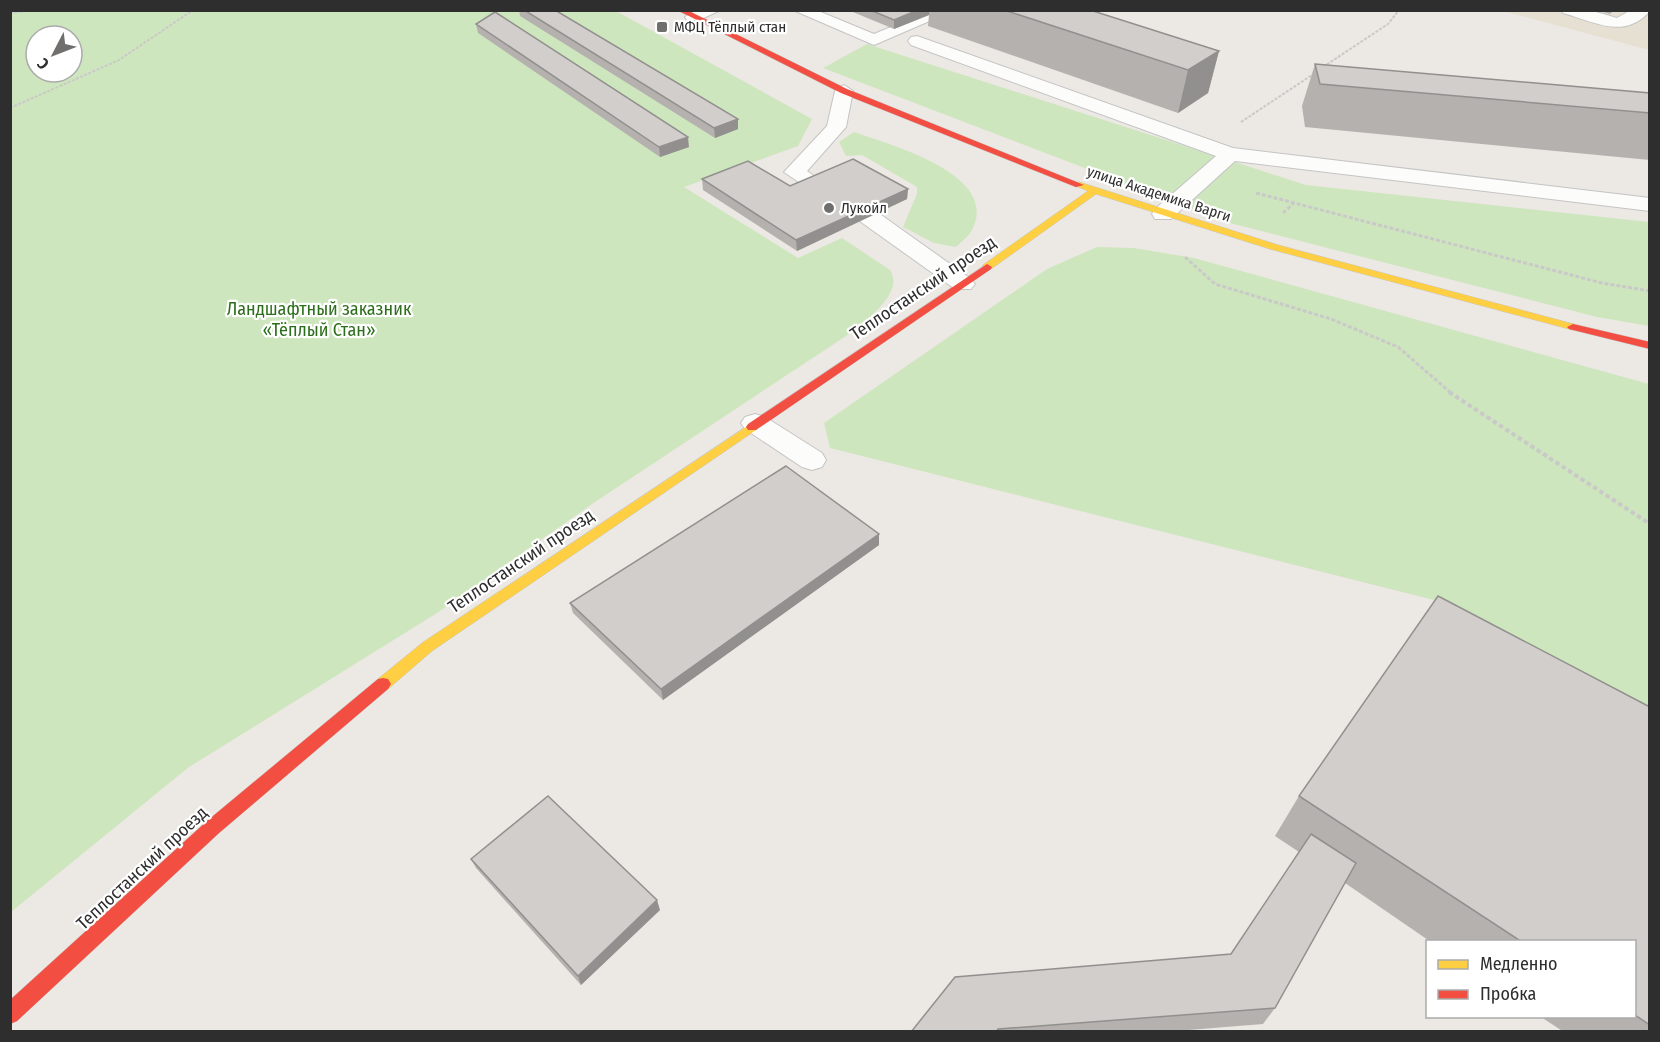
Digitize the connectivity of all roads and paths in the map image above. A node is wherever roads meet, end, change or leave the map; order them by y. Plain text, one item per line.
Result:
1 (35, 10) edge
2 (193, 10) edge
3 (713, 10) edge
4 (801, 10) edge
5 (947, 10) edge
6 (1399, 10) edge
7 (1569, 10) edge
8 (1642, 10) edge
9 (10, 13) edge
10 (686, 14) edge
11 (917, 41) dead end
12 (844, 91) junction
13 (10, 108) edge
14 (1220, 152) junction
15 (816, 185) edge
16 (1094, 191) junction
17 (1650, 205) edge
18 (1162, 214) junction
19 (869, 217) edge
20 (1181, 252) dead end
21 (963, 284) junction
22 (1650, 346) edge
23 (756, 423) junction
24 (812, 460) dead end
25 (1650, 525) edge
26 (10, 1014) edge

1 - 9 path
2 - 13 path
3 - 10 lane
4 - 5 lane
6 - 14 path
7 - 8 lane
10 - 12 street, улица Академика Варги
11 - 14 lane
12 - 15 lane
12 - 16 street, улица Академика Варги
14 - 17 lane
14 - 18 lane
16 - 18 street, улица Академика Варги
16 - 21 street, Теплостанский проезд
18 - 22 street, улица Академика Варги
19 - 21 lane
20 - 25 path
21 - 23 street, Теплостанский проезд
23 - 24 lane
23 - 26 street, Теплостанский проезд

